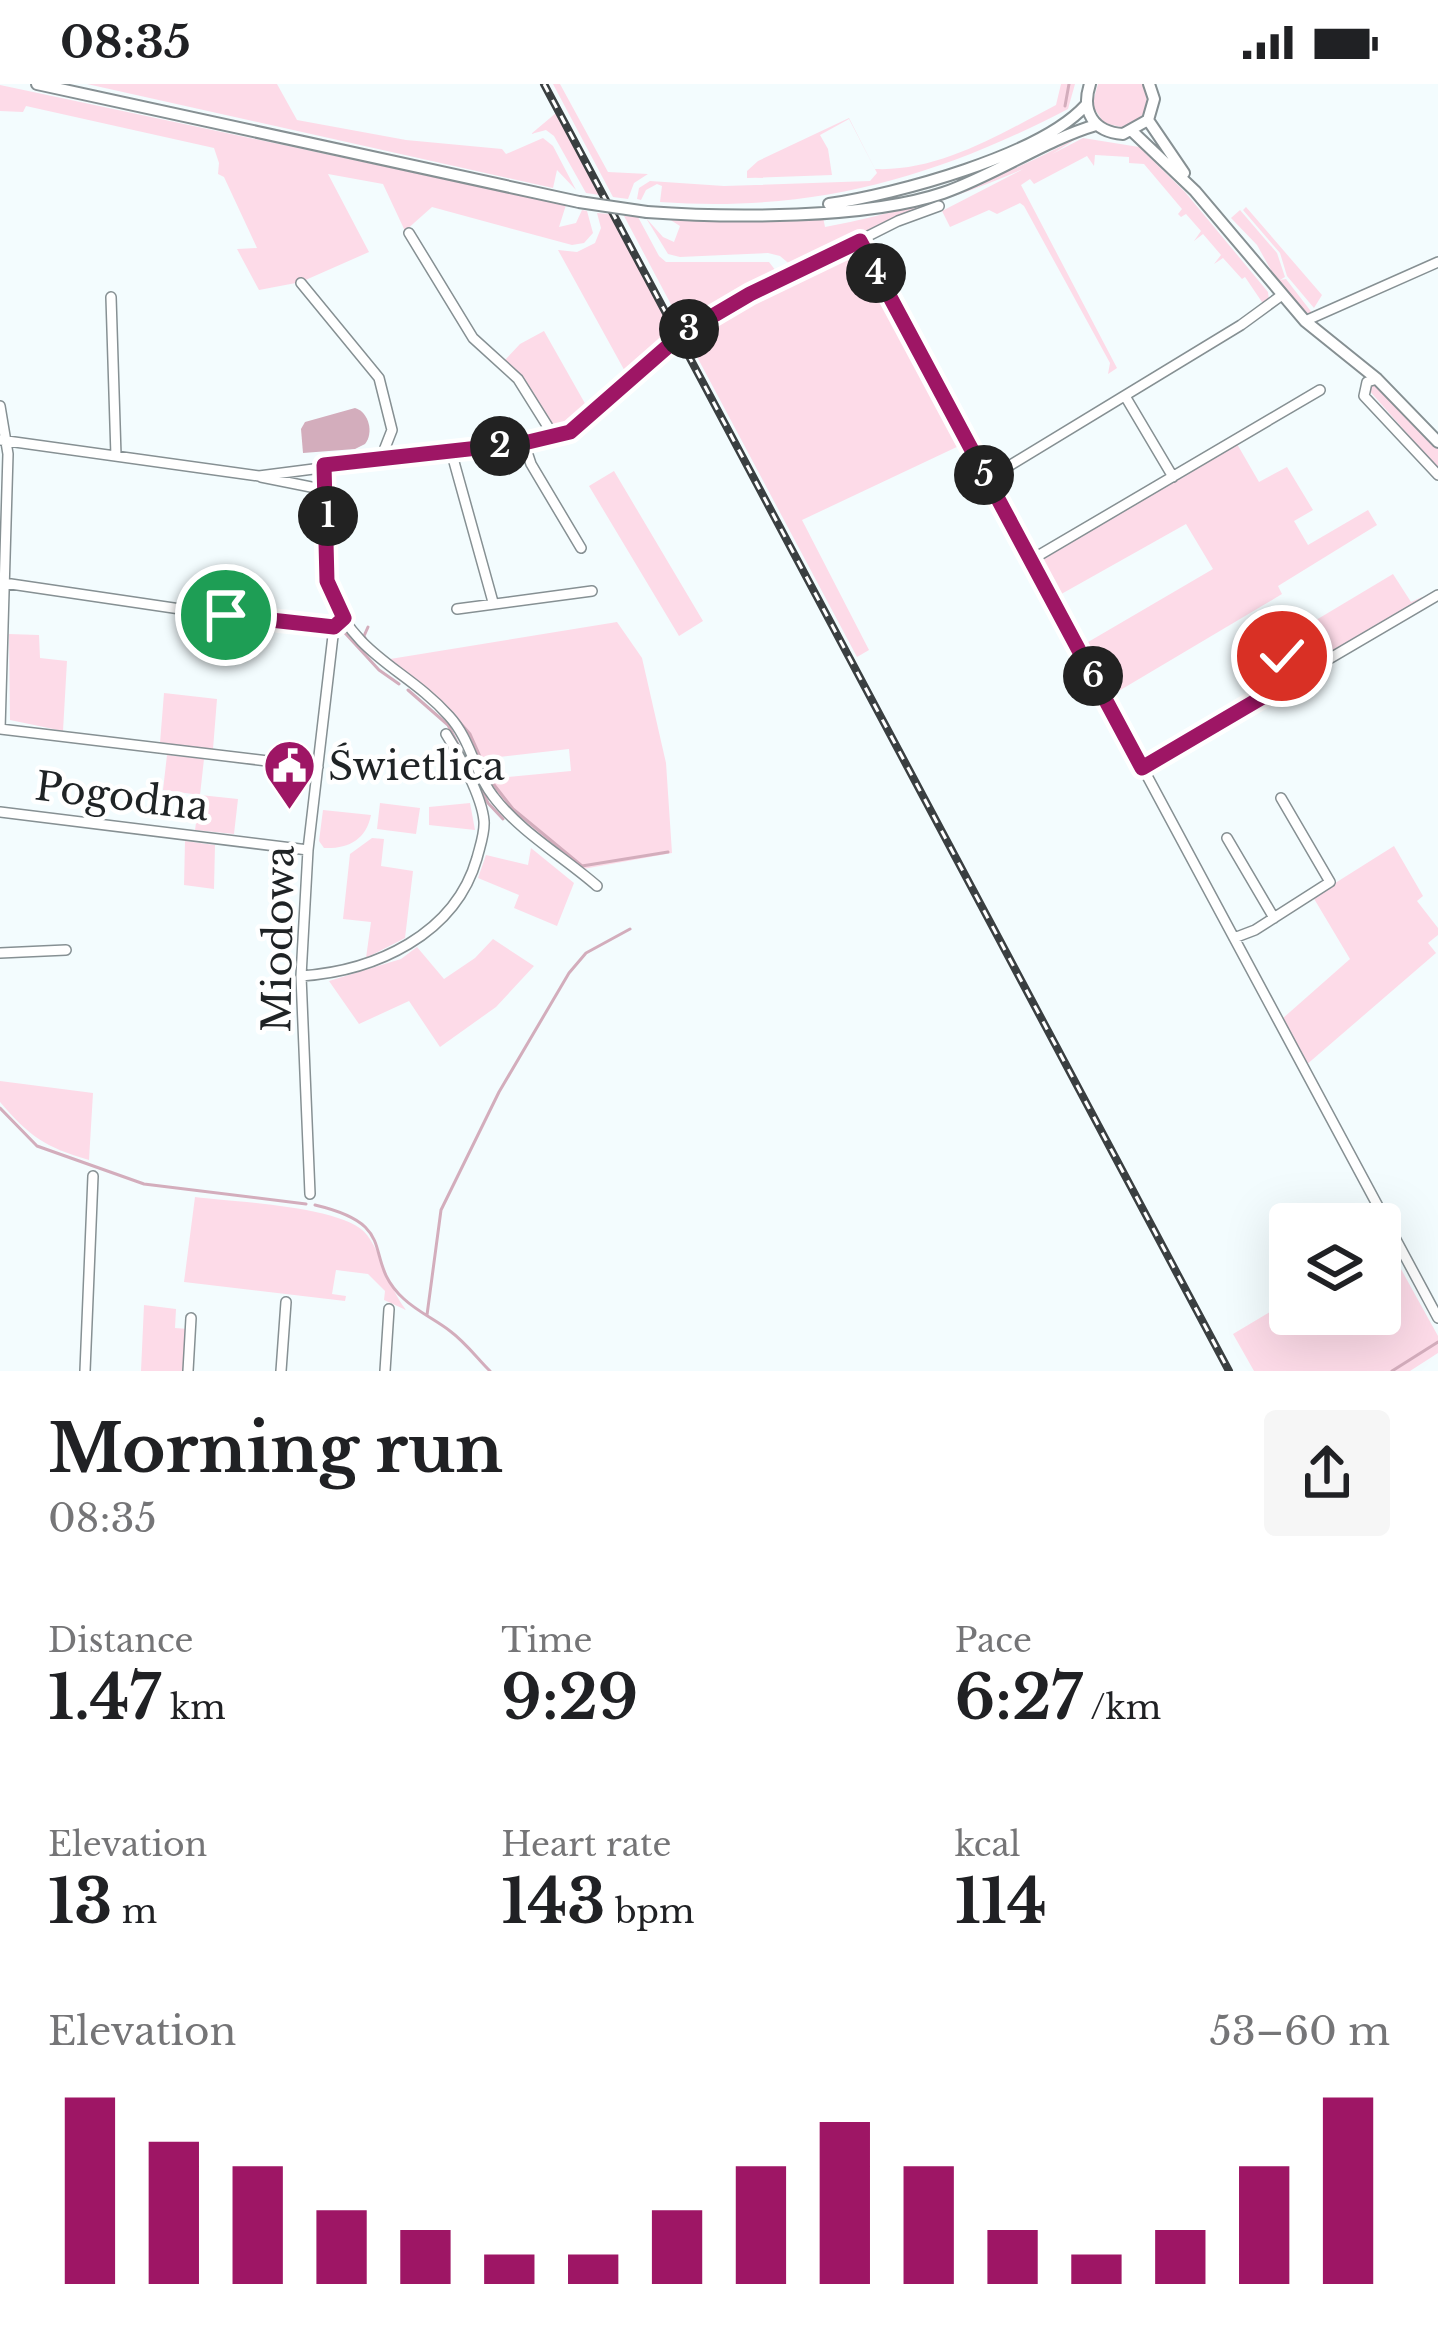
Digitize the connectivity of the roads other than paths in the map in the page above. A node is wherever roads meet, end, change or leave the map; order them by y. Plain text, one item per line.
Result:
1 (37, 84) edge
2 (1090, 84) edge
3 (1153, 86) edge
4 (1086, 105) junction
5 (1148, 119) junction
6 (1096, 125) junction
7 (1132, 132) junction
8 (1196, 191) junction
9 (939, 206) dead end
10 (756, 214) junction
11 (409, 233) dead end
12 (860, 241) junction
13 (1438, 262) edge
14 (301, 283) dead end
15 (1282, 295) junction
16 (111, 297) dead end
17 (1305, 321) junction
18 (1377, 379) junction
19 (1320, 391) dead end
20 (1125, 396) junction
21 (0, 406) edge
22 (554, 438) junction
23 (3, 440) edge
24 (1438, 442) edge
25 (524, 443) junction
26 (451, 451) junction
27 (116, 456) junction
28 (381, 458) junction
29 (324, 465) junction
30 (1438, 475) edge
31 (259, 476) junction
32 (1173, 476) junction
33 (986, 479) junction
34 (326, 490) junction
35 (581, 548) dead end
36 (1036, 557) dead end
37 (4, 584) junction
38 (592, 591) dead end
39 (1438, 596) edge
40 (493, 602) junction
41 (457, 609) dead end
42 (346, 621) junction
43 (334, 627) junction
44 (1273, 640) dead end
45 (1295, 678) junction
46 (0, 730) edge
47 (446, 734) dead end
48 (318, 767) junction
49 (1142, 768) junction
50 (1281, 798) dead end
51 (0, 812) edge
52 (1227, 838) dead end
53 (308, 850) junction
54 (597, 886) dead end
55 (1274, 918) junction
56 (1234, 938) junction
57 (67, 950) dead end
58 (0, 953) edge
59 (301, 976) junction
60 (93, 1176) dead end
61 (310, 1194) dead end
62 (286, 1303) dead end
63 (389, 1309) dead end
64 (191, 1318) dead end
65 (1438, 1318) edge
66 (85, 1371) edge
67 (188, 1371) edge
68 (281, 1371) edge
69 (385, 1371) edge

1 - 10 main road, bridge
2 - 4 main road
3 - 5 main road
4 - 6 main road
4 - 10 main road
5 - 7 main road
5 - 8 main road
6 - 7 main road
6 - 10 main road
7 - 8 main road
8 - 15 main road
9 - 12 street
11 - 22 street
12 - 22 street
12 - 33 street
13 - 17 street
14 - 28 street
15 - 17 main road
15 - 20 street
16 - 27 street
17 - 18 main road
18 - 24 main road
18 - 30 street
19 - 32 street
20 - 32 street
20 - 33 street
21 - 23 street
22 - 25 street
23 - 27 street
23 - 37 street
25 - 26 street
25 - 35 street
26 - 28 street
26 - 40 street
27 - 31 street
28 - 29 street
29 - 31 street
29 - 34 street
31 - 34 street
32 - 36 street
33 - 49 street
34 - 42 street
37 - 43 street
37 - 46 street
38 - 40 street
39 - 45 street
40 - 41 street
42 - 43 street
42 - 54 street
43 - 48 street, Miodowa
44 - 45 street
45 - 49 street
46 - 48 street
47 - 59 street
48 - 53 street, Miodowa
49 - 56 street
50 - 55 street
51 - 53 street, Pogodna
52 - 55 street
53 - 59 street, Miodowa
55 - 56 street
56 - 65 street
57 - 58 street
59 - 61 street, Miodowa
60 - 66 street
62 - 68 street
63 - 69 street
64 - 67 street

